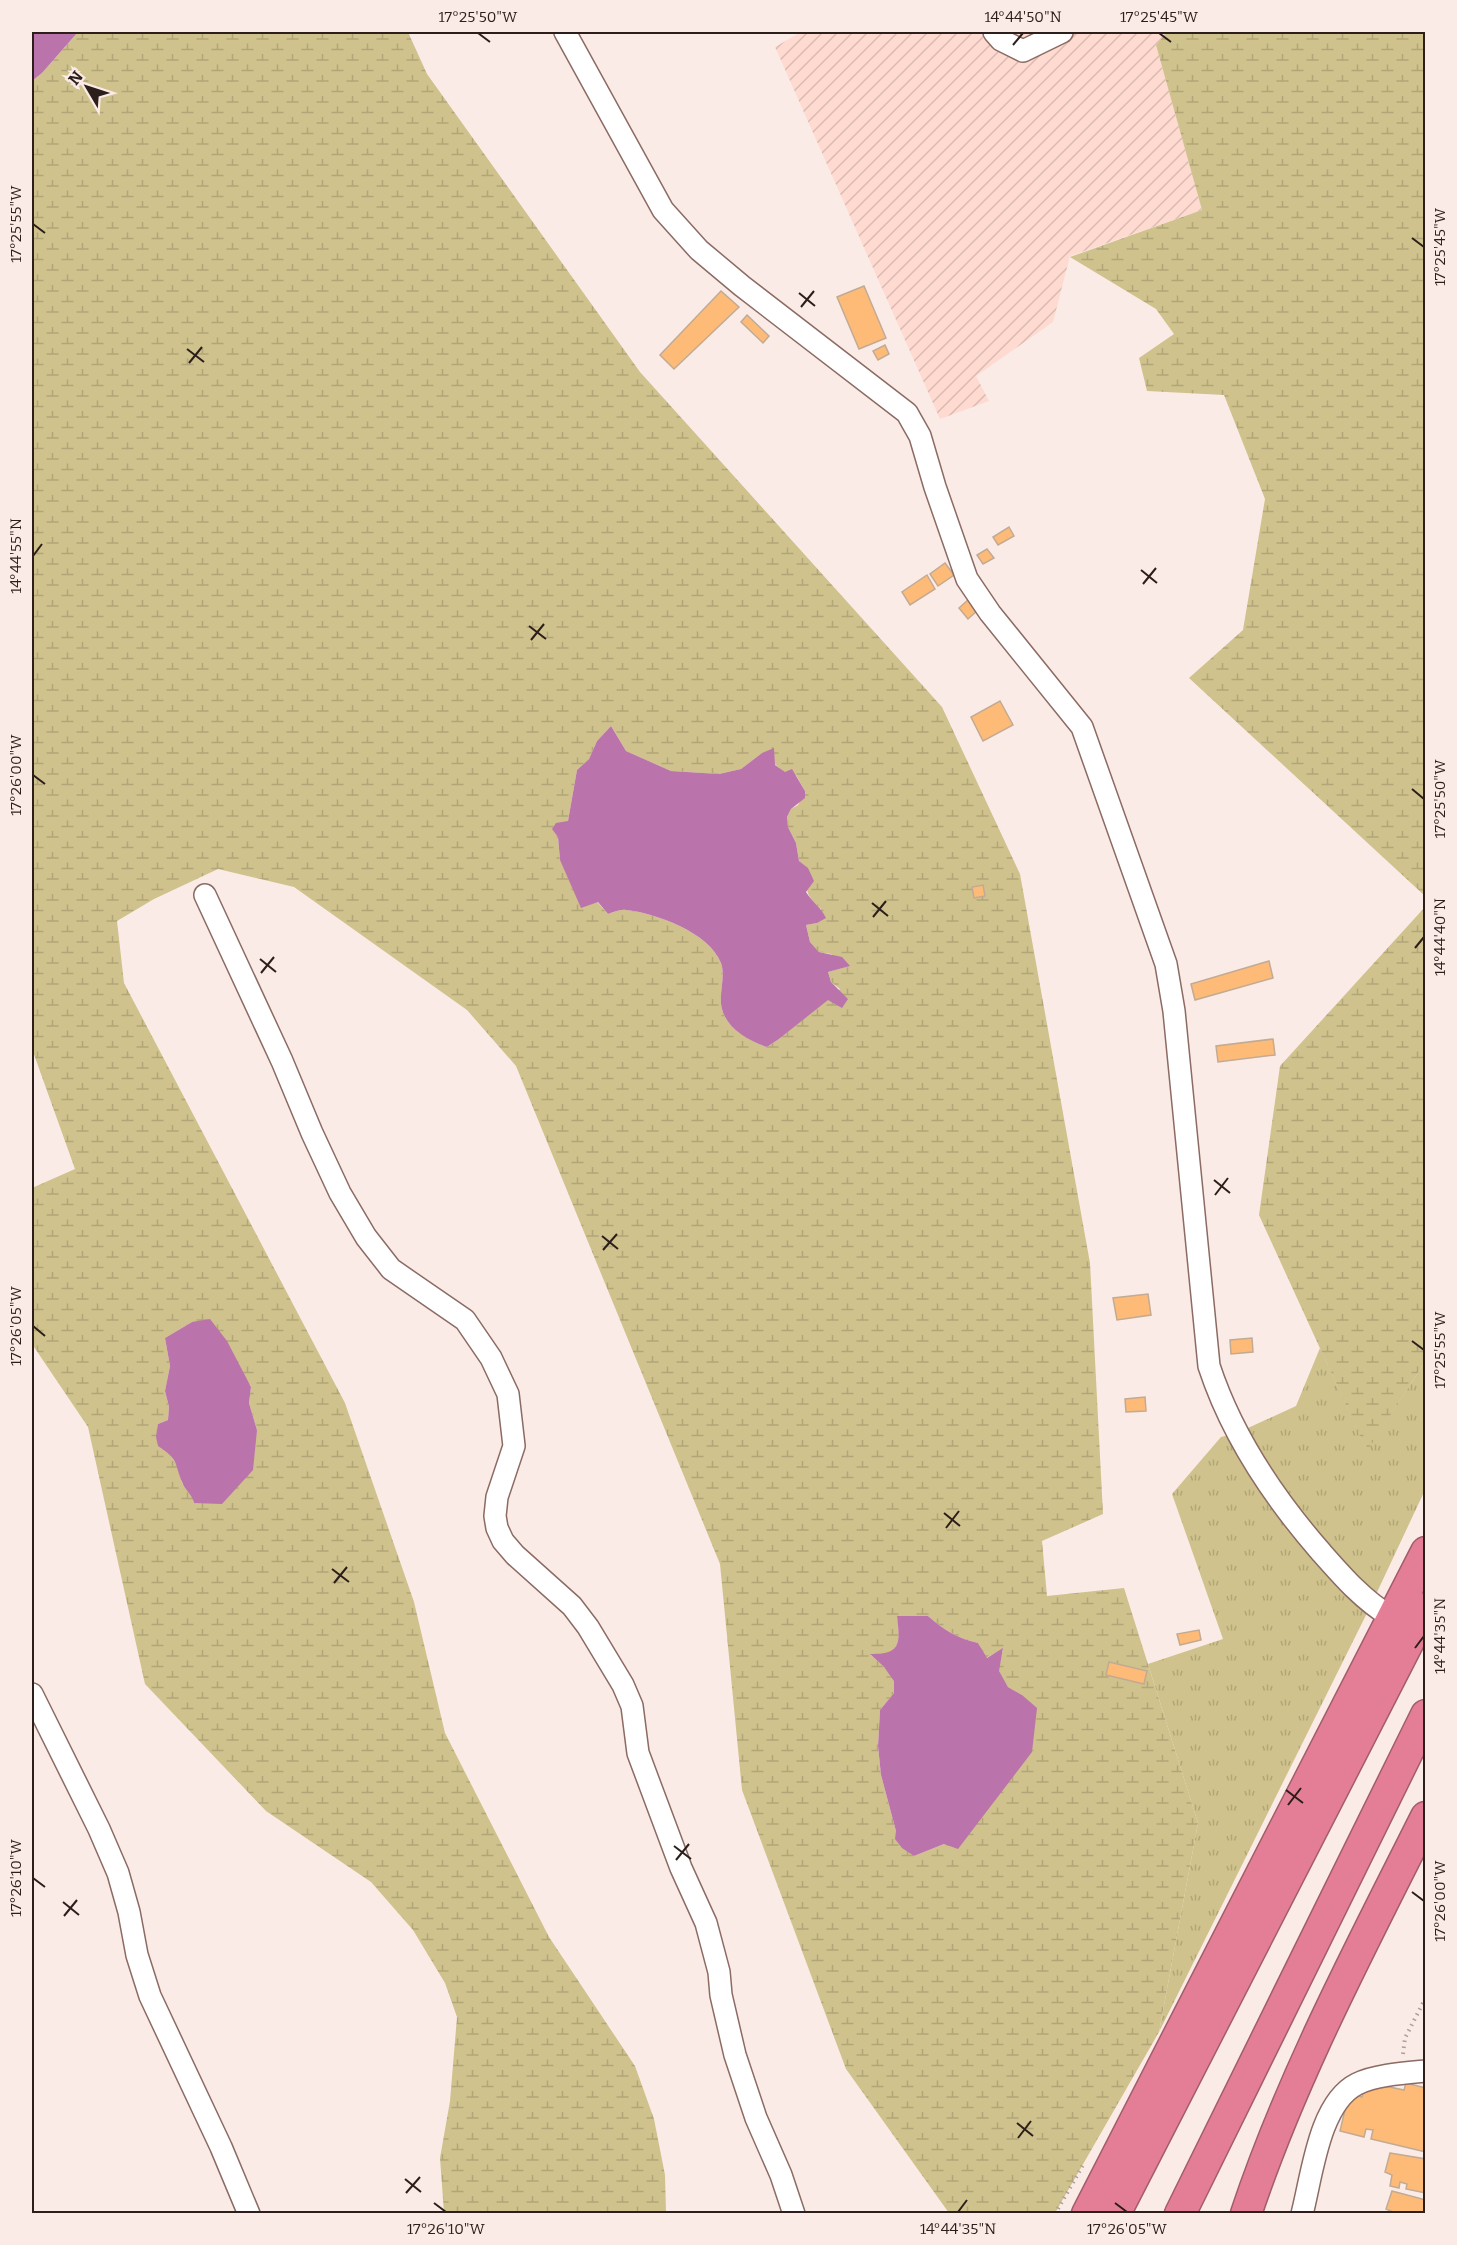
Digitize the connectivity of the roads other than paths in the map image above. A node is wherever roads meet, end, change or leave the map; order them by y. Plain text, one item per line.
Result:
1 (565, 32) edge
2 (994, 32) edge
3 (1062, 32) edge
4 (205, 894) dead end
5 (1425, 1552) edge
6 (1425, 1608) edge
7 (1391, 1617) junction
8 (32, 1694) edge
9 (1425, 1715) edge
10 (1425, 1817) edge
11 (1425, 2071) edge
12 (249, 2214) edge
13 (794, 2214) edge
14 (1087, 2214) edge
15 (1116, 2214) edge
16 (1180, 2214) edge
17 (1246, 2214) edge
18 (1302, 2214) edge

1 - 7 street
2 - 3 street
4 - 13 street
5 - 7 highway
6 - 15 highway
7 - 14 highway
8 - 12 street
9 - 16 highway
10 - 17 highway
11 - 18 street

